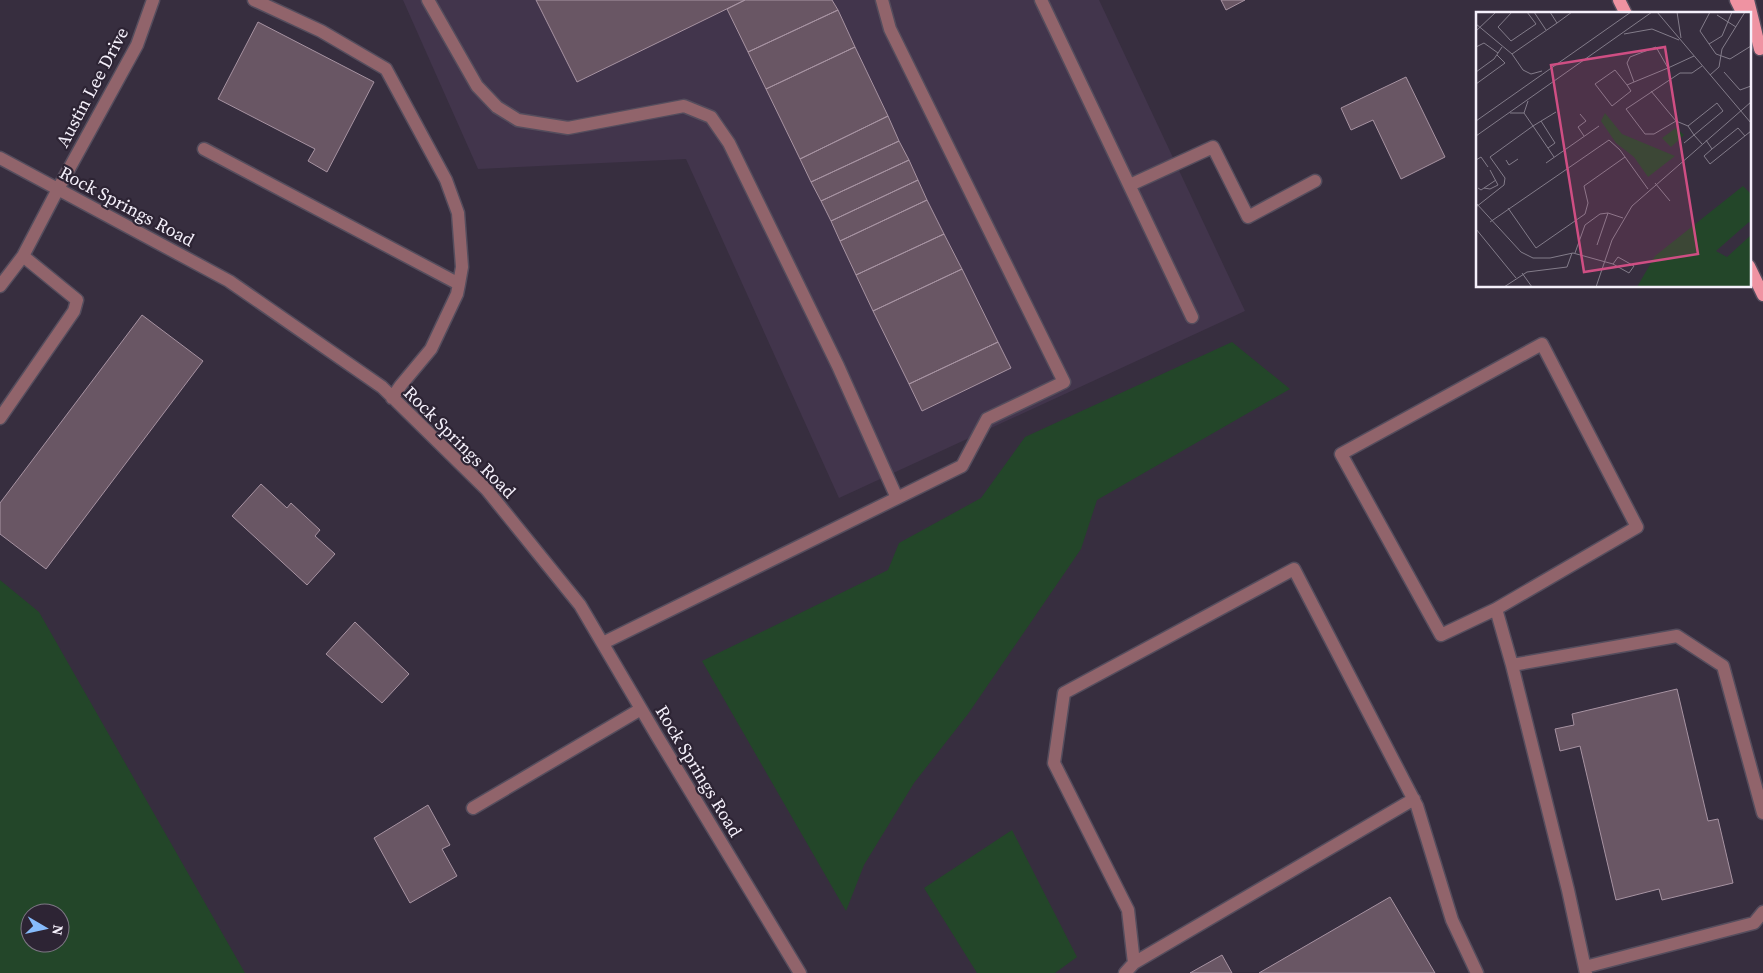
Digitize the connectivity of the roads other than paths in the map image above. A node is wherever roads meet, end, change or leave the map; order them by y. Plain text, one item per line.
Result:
1 (153, 0) edge
2 (254, 0) edge
3 (428, 0) edge
4 (882, 0) edge
5 (1041, 0) edge
6 (1620, 0) edge
7 (1736, 0) edge
8 (1748, 0) edge
9 (1625, 12) edge
10 (1742, 12) edge
11 (1750, 29) edge
12 (1761, 52) edge
13 (204, 149) dead end
14 (0, 158) edge
15 (1315, 181) dead end
16 (1130, 185) junction
17 (58, 189) junction
18 (23, 256) junction
19 (1750, 268) edge
20 (459, 284) junction
21 (0, 286) edge
22 (1763, 295) edge
23 (1192, 317) dead end
24 (392, 398) junction
25 (0, 418) edge
26 (897, 498) junction
27 (1496, 609) junction
28 (603, 643) junction
29 (1512, 665) junction
30 (641, 709) junction
31 (1414, 799) junction
32 (473, 808) dead end
33 (1763, 813) edge
34 (1763, 912) edge
35 (1134, 963) junction
36 (1586, 970) edge
37 (800, 973) edge
38 (1125, 973) edge
39 (1477, 973) edge

1 - 17 street, Austin Lee Drive
2 - 20 street
3 - 26 street
4 - 26 street
5 - 16 street
6 - 9 main road
7 - 10 main road
8 - 12 main road
11 - 12 main road
13 - 20 street
14 - 17 street, Rock Springs Road
15 - 16 street
16 - 23 street
17 - 18 street, Austin Lee Drive
17 - 24 street, Rock Springs Road
18 - 21 street, Austin Lee Drive
18 - 25 street
19 - 22 main road
20 - 24 street
24 - 28 street, Rock Springs Road
26 - 28 street
27 - 27 street
27 - 29 street
28 - 30 street, Rock Springs Road
29 - 33 street
29 - 36 street
30 - 32 street
30 - 37 street, Rock Springs Road
31 - 35 street
31 - 35 street
31 - 39 street
34 - 36 street
35 - 38 street

